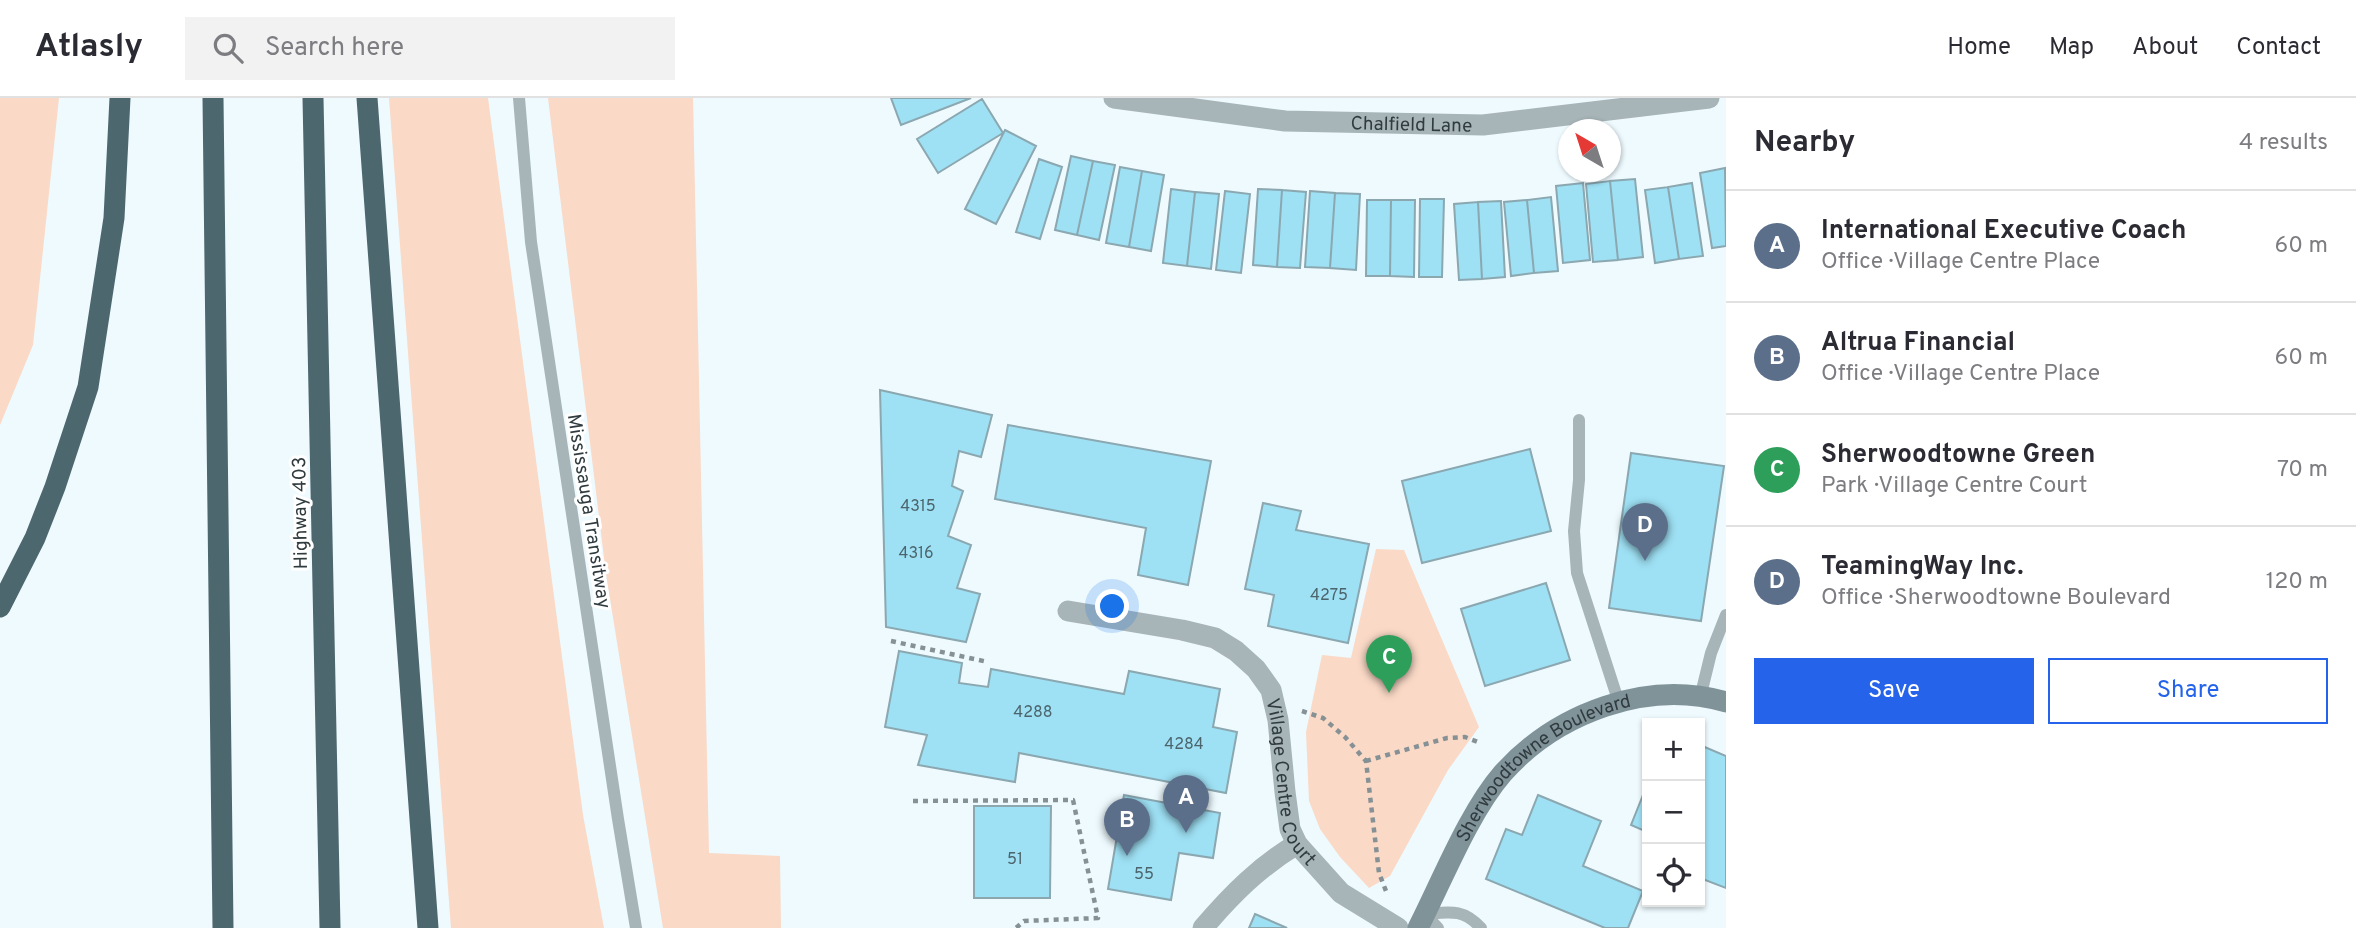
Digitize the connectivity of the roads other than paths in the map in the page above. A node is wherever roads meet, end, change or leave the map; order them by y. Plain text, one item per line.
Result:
1 (120, 98) edge
2 (213, 98) edge
3 (313, 98) edge
4 (367, 98) edge
5 (519, 98) edge
6 (1114, 98) edge
7 (1709, 98) edge
8 (1579, 420) dead end
9 (0, 607) edge
10 (1068, 611) dead end
11 (1726, 615) edge
12 (1700, 698) junction
13 (1726, 702) edge
14 (1619, 703) junction
15 (1297, 844) junction
16 (1427, 923) edge
17 (223, 928) edge
18 (330, 928) edge
19 (428, 928) edge
20 (636, 928) edge
21 (1203, 928) edge
22 (1398, 928) edge
23 (1481, 928) edge

1 - 9 highway
2 - 17 highway
3 - 18 highway, Highway 403
4 - 19 highway
5 - 20 lane, Mississauga Transitway
6 - 7 street, Chalfield Lane
8 - 14 lane
10 - 15 street, Village Centre Court
11 - 12 lane
12 - 13 street, Sherwoodtowne Boulevard
12 - 14 street, Sherwoodtowne Boulevard
14 - 16 street, Sherwoodtowne Boulevard
15 - 21 street
15 - 22 street, Village Centre Court
16 - 23 lane

